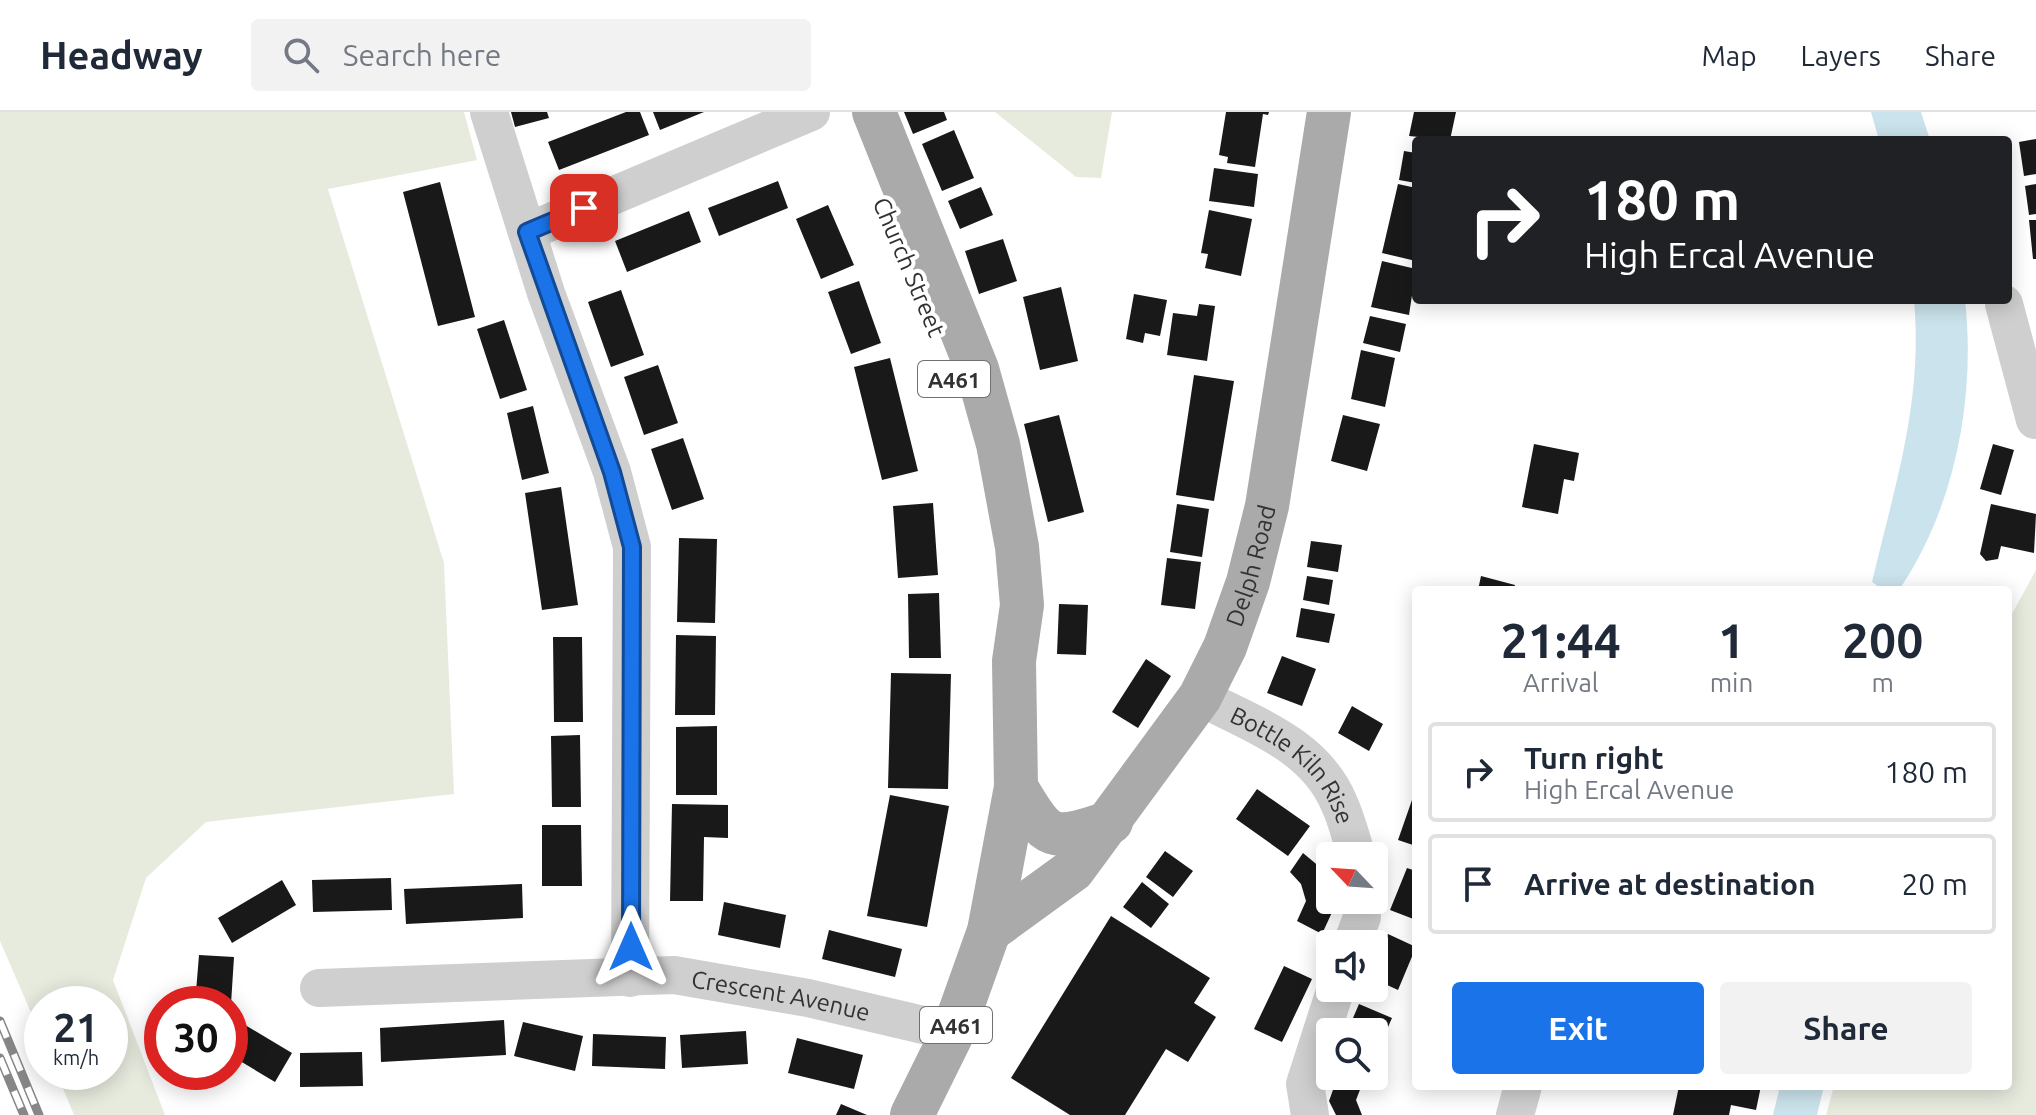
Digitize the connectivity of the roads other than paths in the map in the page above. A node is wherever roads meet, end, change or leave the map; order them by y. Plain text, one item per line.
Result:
1 (489, 112) edge
2 (811, 112) edge
3 (843, 112) edge
4 (874, 112) edge
5 (1329, 112) edge
6 (527, 232) junction
7 (2004, 304) dead end
8 (2030, 377) edge
9 (2035, 420) edge
10 (1014, 661) junction
11 (1200, 697) junction
12 (1016, 787) junction
13 (1104, 830) junction
14 (1352, 842) edge
15 (1001, 866) junction
16 (989, 931) junction
17 (630, 978) junction
18 (319, 988) dead end
19 (1331, 1002) edge
20 (953, 1032) junction
21 (1522, 1090) edge
22 (912, 1115) edge
23 (1310, 1115) edge
24 (1515, 1115) edge

1 - 6 street
2 - 6 street
3 - 10 main road, Church Street / A461
4 - 10 main road, Church Street / A461
5 - 11 main road, Delph Road
6 - 17 street
7 - 8 street
8 - 9 street
10 - 12 main road, Church Street / A461
11 - 13 main road, Delph Road
11 - 14 street, Bottle Kiln Rise
12 - 13 main road
12 - 15 main road, Church Street / A461
13 - 15 main road
13 - 16 main road, Delph Road
15 - 16 main road, Church Street / A461
16 - 20 main road, A461
17 - 18 street, Crescent Avenue
17 - 20 street, Crescent Avenue
19 - 23 street
20 - 22 main road, A461
21 - 24 street

